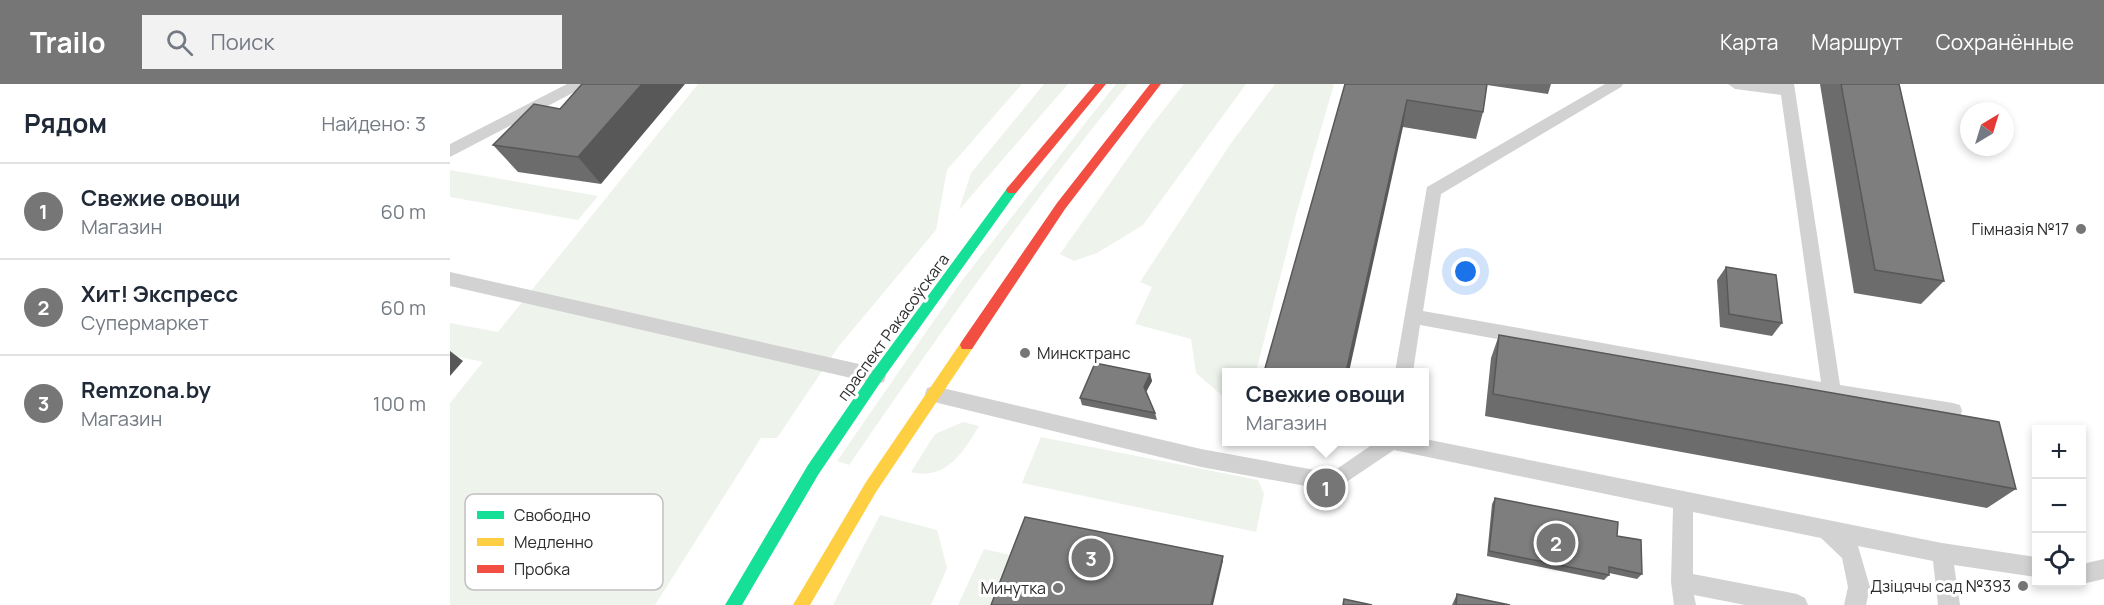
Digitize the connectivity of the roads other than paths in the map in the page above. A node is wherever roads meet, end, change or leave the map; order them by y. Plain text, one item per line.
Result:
1 (579, 84) edge
2 (1101, 84) edge
3 (1156, 84) edge
4 (1616, 84) edge
5 (1735, 84) edge
6 (1787, 87) edge
7 (450, 151) edge
8 (450, 279) edge
9 (1414, 317) junction
10 (1405, 368) edge
11 (877, 376) junction
12 (1832, 392) junction
13 (934, 394) junction
14 (1953, 411) edge
15 (1386, 446) edge
16 (1418, 446) edge
17 (1683, 499) junction
18 (1825, 529) junction
19 (1942, 553) junction
20 (2032, 566) edge
21 (2104, 569) edge
22 (2086, 573) edge
23 (1682, 582) junction
24 (733, 605) edge
25 (801, 605) edge
26 (1686, 605) edge
27 (1797, 605) edge
28 (1855, 605) edge
29 (1949, 605) edge

1 - 7 lane
2 - 11 main road, праспект Ракасоўскага
3 - 13 main road
4 - 9 lane
5 - 6 lane
6 - 12 lane
8 - 11 lane
9 - 10 lane
9 - 12 lane
11 - 24 main road, праспект Ракасоўскага
12 - 14 lane
13 - 15 lane
13 - 25 main road
16 - 17 lane
17 - 18 lane
17 - 23 lane
18 - 19 lane
18 - 28 lane
19 - 20 lane
19 - 29 lane
21 - 22 lane
23 - 26 lane
23 - 27 lane

